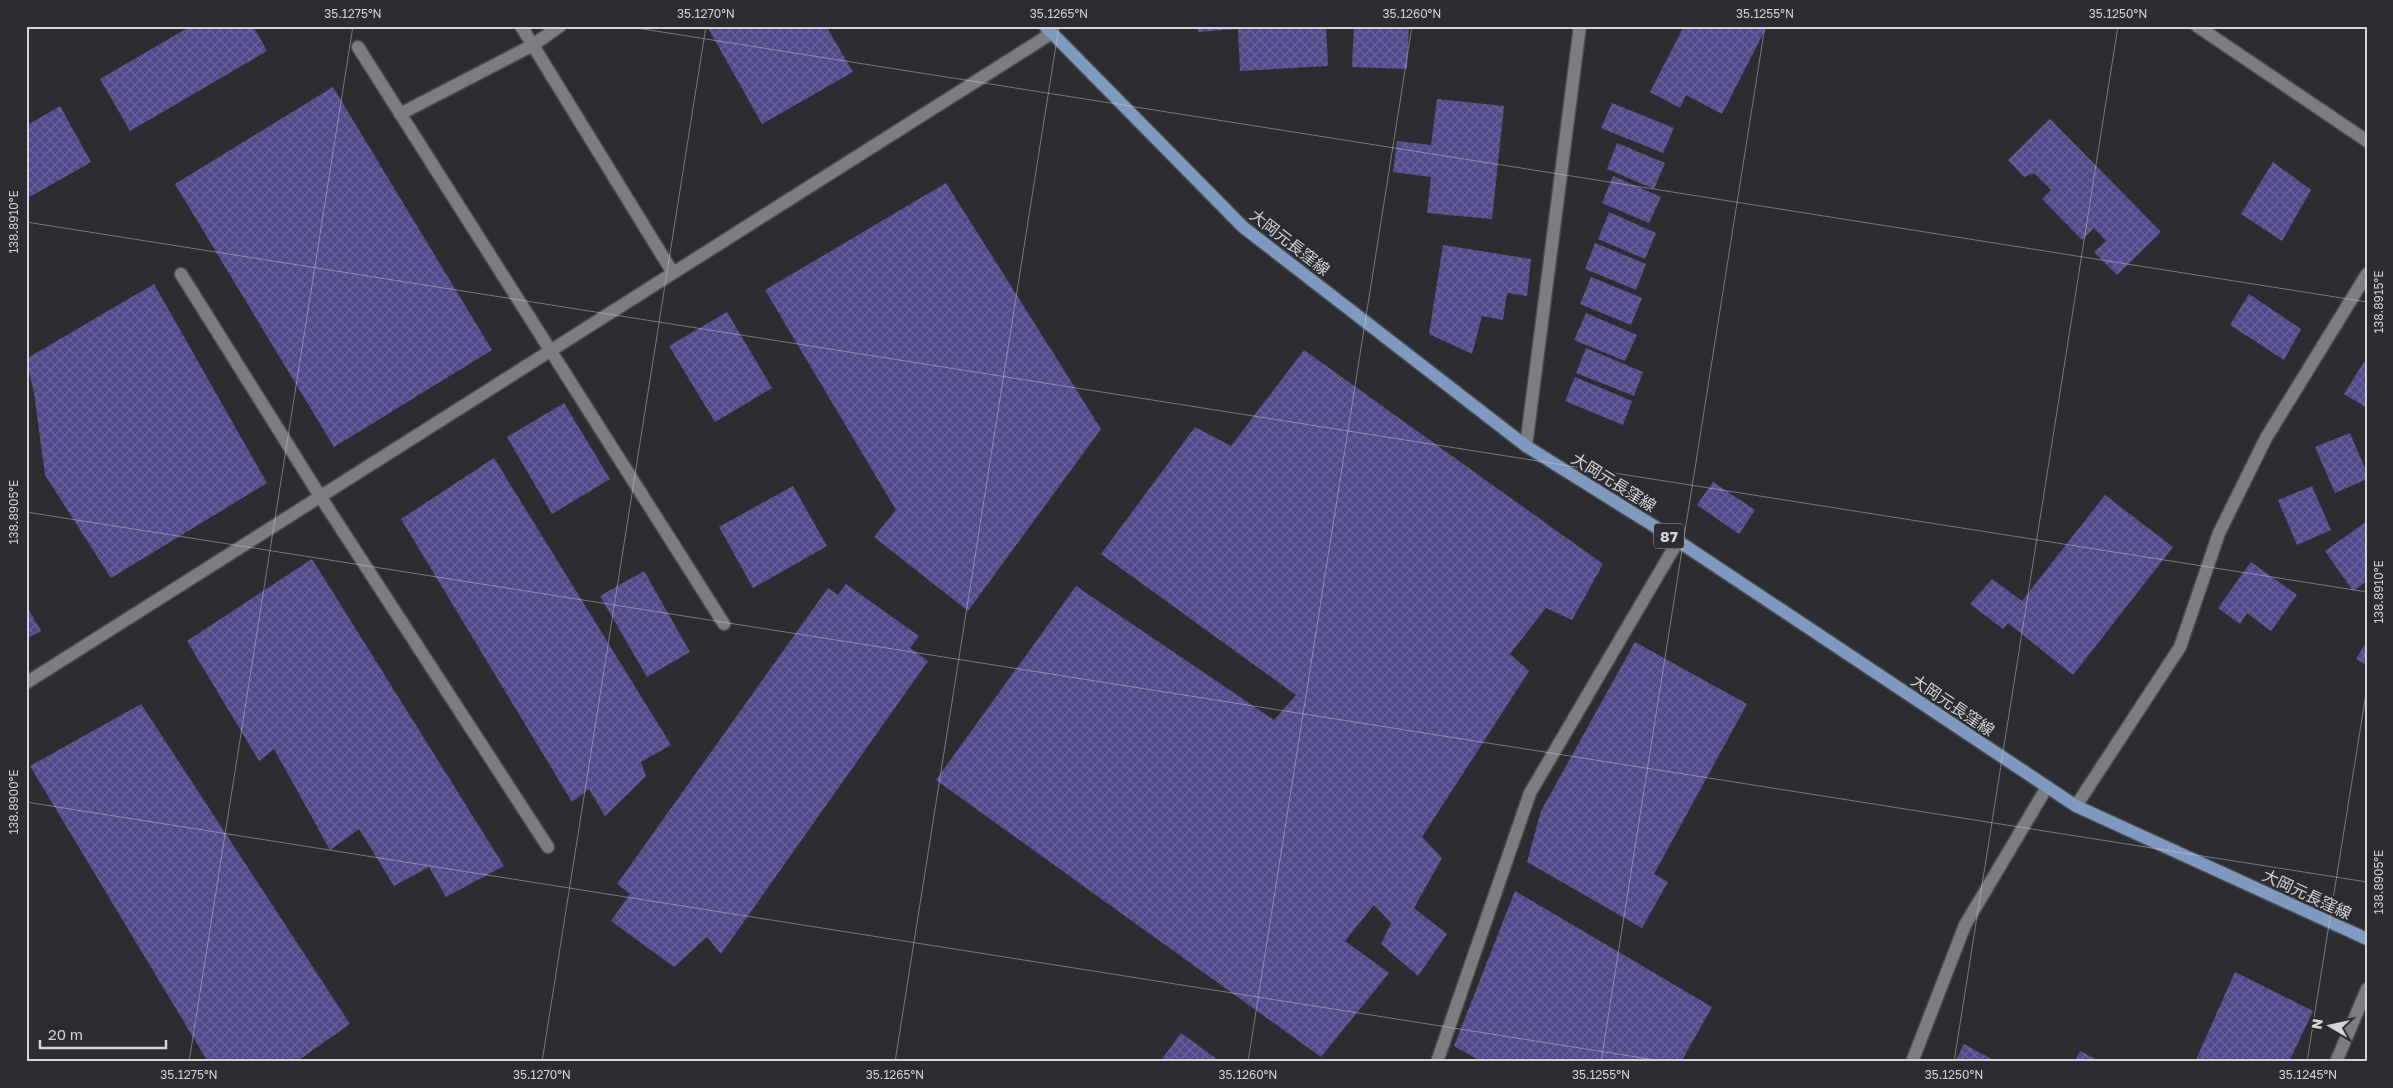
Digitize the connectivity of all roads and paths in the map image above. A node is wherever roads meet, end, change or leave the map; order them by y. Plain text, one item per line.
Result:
1 (521, 26) edge
2 (560, 26) edge
3 (1580, 26) edge
4 (2197, 26) edge
5 (1048, 30) edge
6 (533, 45) junction
7 (358, 47) dead end
8 (400, 114) junction
9 (2367, 141) edge
10 (673, 273) junction
11 (181, 274) dead end
12 (2367, 274) edge
13 (550, 350) junction
14 (1526, 446) junction
15 (320, 496) junction
16 (1678, 541) junction
17 (724, 624) dead end
18 (26, 683) edge
19 (2046, 787) junction
20 (2076, 806) junction
21 (548, 847) dead end
22 (2367, 939) edge
23 (2367, 989) edge
24 (1437, 1062) edge
25 (1912, 1062) edge
26 (2336, 1062) edge

1 - 6 street
2 - 6 street
3 - 14 street
4 - 9 street
5 - 10 street
5 - 14 main road, 大岡元長窪線 / 87
6 - 8 street
6 - 10 street
7 - 8 street
8 - 13 street
10 - 13 street
11 - 15 street
12 - 20 street
13 - 15 street
13 - 17 street
14 - 16 main road, 大岡元長窪線 / 87
15 - 18 street
15 - 21 street
16 - 19 main road, 大岡元長窪線 / 87
16 - 24 street
19 - 20 main road, 大岡元長窪線 / 87
19 - 25 street
20 - 22 main road, 大岡元長窪線 / 87
23 - 26 street

